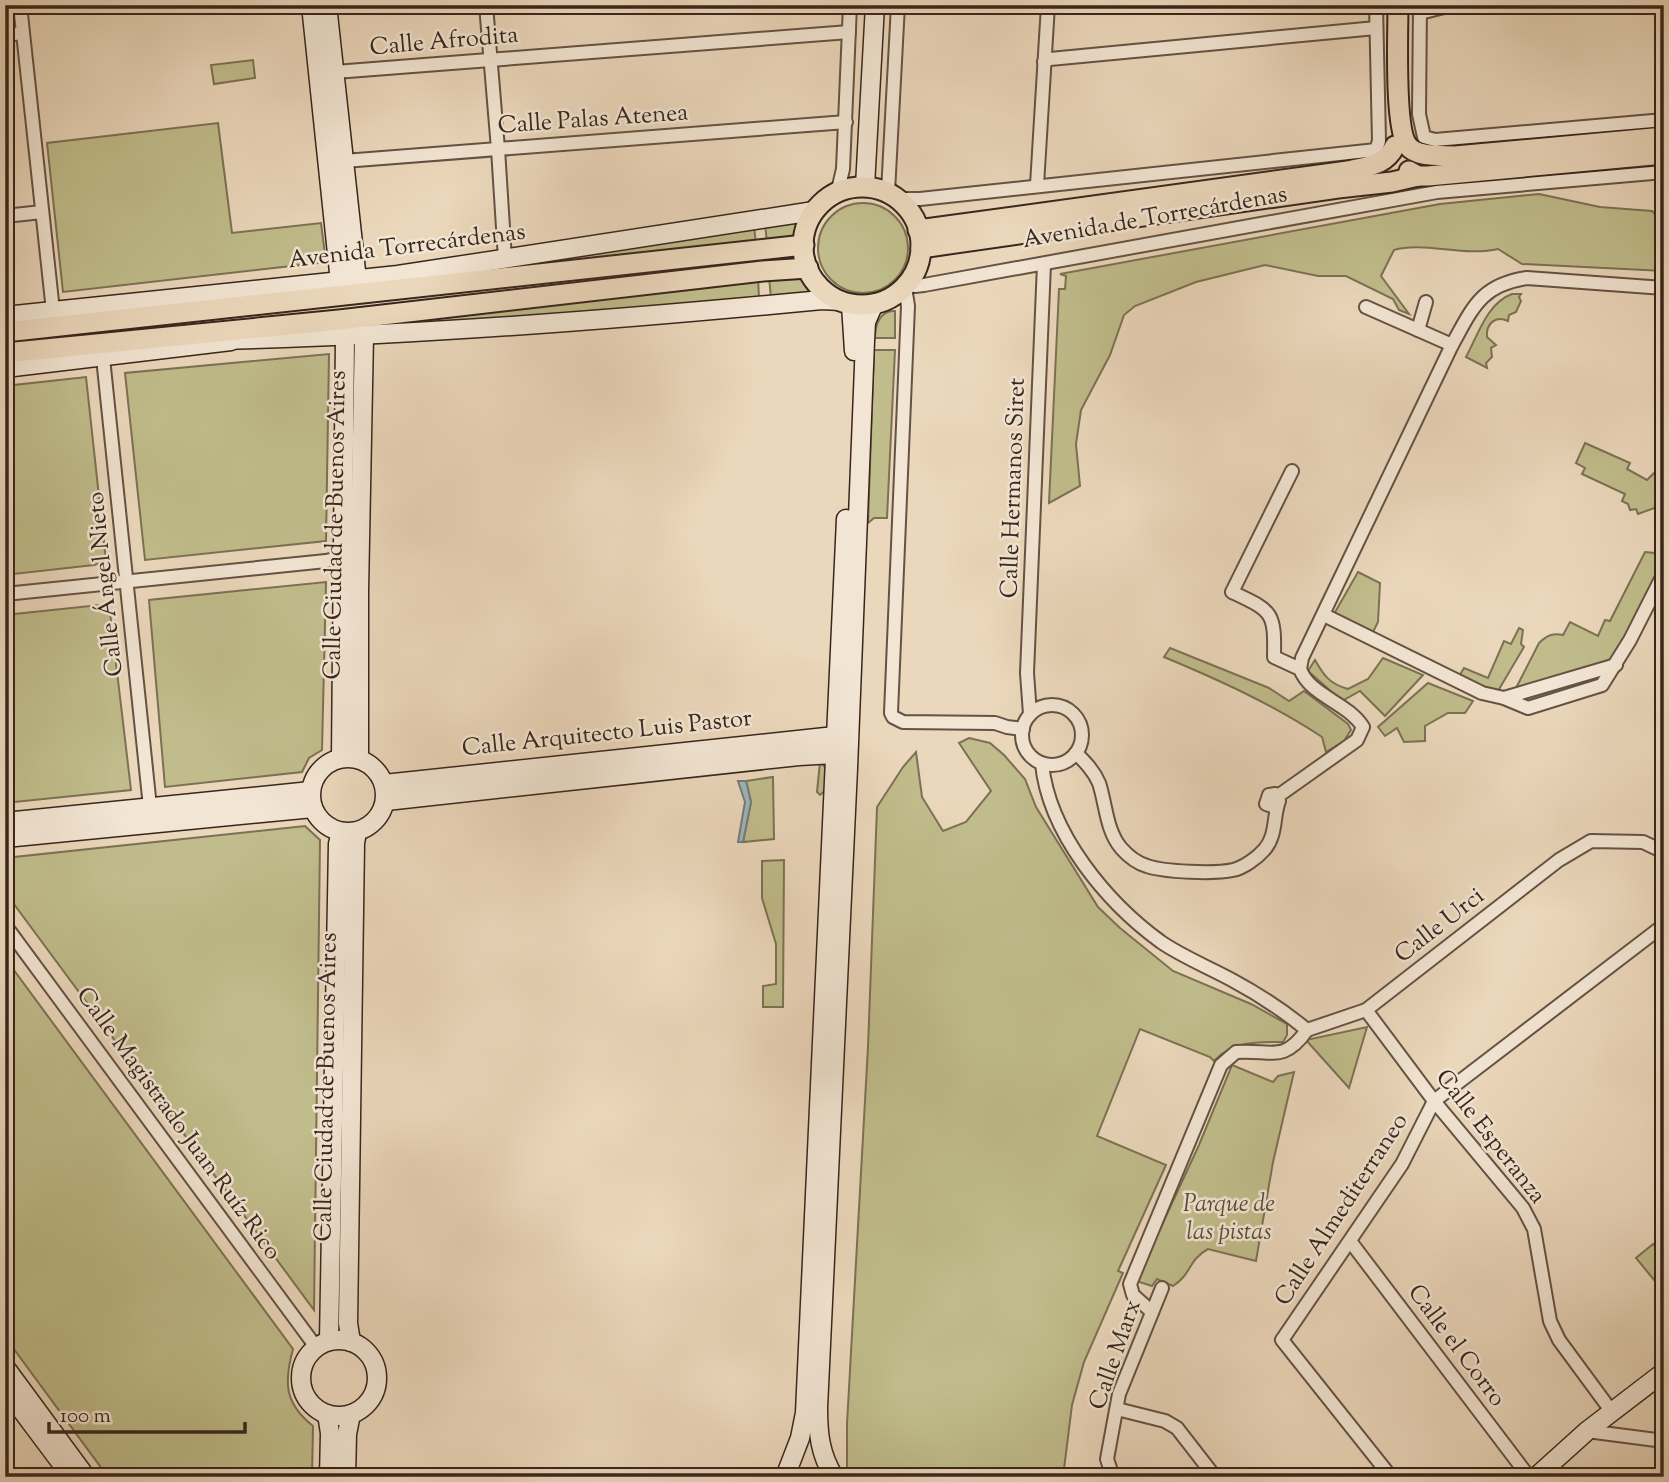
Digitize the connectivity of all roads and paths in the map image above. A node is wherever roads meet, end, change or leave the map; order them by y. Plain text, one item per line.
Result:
1 (20, 5) edge
2 (311, 5) edge
3 (327, 5) edge
4 (486, 5) edge
5 (850, 5) edge
6 (875, 5) edge
7 (898, 5) edge
8 (1048, 5) edge
9 (1376, 5) edge
10 (1398, 5) edge
11 (1452, 5) edge
12 (1420, 9) edge
13 (1376, 28) junction
14 (849, 32) junction
15 (23, 33) junction
16 (5, 34) edge
17 (489, 60) junction
18 (1044, 62) junction
19 (335, 72) junction
20 (1400, 119) junction
21 (1664, 120) edge
22 (846, 122) junction
23 (1664, 136) edge
24 (498, 149) junction
25 (1664, 154) edge
26 (1455, 156) junction
27 (1398, 158) junction
28 (344, 161) junction
29 (1664, 172) edge
30 (1037, 185) junction
31 (865, 186) junction
32 (838, 190) junction
33 (893, 195) junction
34 (814, 211) junction
35 (42, 212) junction
36 (5, 216) edge
37 (919, 239) junction
38 (804, 245) junction
39 (346, 252) junction
40 (505, 259) junction
41 (1044, 264) junction
42 (808, 268) junction
43 (348, 281) junction
44 (907, 285) junction
45 (1664, 288) edge
46 (1426, 302) dead end
47 (846, 303) junction
48 (873, 306) junction
49 (1366, 307) dead end
50 (53, 311) junction
51 (5, 316) edge
52 (1418, 330) junction
53 (5, 331) edge
54 (364, 335) junction
55 (345, 336) junction
56 (247, 339) junction
57 (116, 342) junction
58 (1452, 345) junction
59 (5, 354) edge
60 (103, 358) junction
61 (5, 368) edge
62 (1292, 471) dead end
63 (343, 556) junction
64 (1664, 574) edge
65 (127, 581) junction
66 (5, 594) edge
67 (1324, 615) junction
68 (1300, 669) junction
69 (1030, 714) junction
70 (1023, 729) junction
71 (835, 745) junction
72 (1076, 753) junction
73 (350, 759) junction
74 (1042, 764) junction
75 (385, 792) junction
76 (312, 800) junction
77 (150, 807) junction
78 (5, 822) edge
79 (349, 832) junction
80 (5, 838) edge
81 (1664, 852) edge
82 (5, 925) edge
83 (1664, 925) edge
84 (1366, 1010) junction
85 (1307, 1030) junction
86 (1434, 1101) junction
87 (1350, 1241) junction
88 (1162, 1288) dead end
89 (1152, 1312) junction
90 (351, 1342) junction
91 (323, 1344) junction
92 (5, 1367) edge
93 (1664, 1372) edge
94 (5, 1388) edge
95 (1117, 1409) junction
96 (1612, 1412) junction
97 (351, 1414) junction
98 (327, 1415) junction
99 (1587, 1431) junction
100 (1664, 1441) edge
101 (71, 1477) edge
102 (86, 1477) edge
103 (329, 1477) edge
104 (346, 1477) edge
105 (785, 1477) edge
106 (834, 1477) edge
107 (1113, 1477) edge
108 (1215, 1477) edge
109 (1391, 1477) edge
110 (1530, 1477) edge
111 (1536, 1477) edge

1 - 15 street
2 - 39 street
3 - 19 street
4 - 17 street
5 - 14 street
6 - 31 street
7 - 33 street
8 - 18 street
9 - 13 street
10 - 20 main road
11 - 12 street
12 - 21 street
13 - 18 street
13 - 27 street
14 - 17 street, Calle Afrodita
14 - 22 street
15 - 16 street
15 - 35 street
17 - 19 street, Calle Afrodita
17 - 24 street
18 - 30 street
19 - 28 street
20 - 26 main road
20 - 27 main road
22 - 24 street, Calle Palas Atenea
22 - 32 street
23 - 26 main road
24 - 28 street, Calle Palas Atenea
24 - 40 street
25 - 27 main road
26 - 27 main road
27 - 30 street, Avenida de Torrecárdenas
27 - 37 main road, Avenida de Torrecárdenas
27 - 37 main road, Avenida de Torrecárdenas
28 - 39 street
29 - 41 street, Avenida de Torrecárdenas
30 - 33 street, Avenida de Torrecárdenas
31 - 32 main road
31 - 33 main road
32 - 34 main road
33 - 37 main road
34 - 38 main road
34 - 40 street, Avenida Torrecárdenas
35 - 36 street
35 - 50 street
37 - 44 main road
38 - 42 main road
38 - 53 main road, Avenida Torrecárdenas
39 - 43 street
40 - 43 street, Avenida Torrecárdenas
41 - 44 street, Avenida de Torrecárdenas
41 - 69 street, Calle Hermanos Siret
42 - 47 main road
42 - 57 main road
43 - 50 street, Avenida Torrecárdenas
44 - 48 main road
44 - 70 street
45 - 58 street
46 - 52 street
47 - 48 main road
47 - 54 street
47 - 71 street
48 - 106 street
49 - 52 street
50 - 51 street, Avenida Torrecárdenas
52 - 58 street
54 - 55 street
54 - 73 street, Calle Ciudad de Buenos Aires
55 - 56 street
55 - 63 street, Calle Ciudad de Buenos Aires
56 - 57 street
56 - 60 street
57 - 59 main road
58 - 67 street
60 - 61 street
60 - 65 street, Calle Ángel Nieto
62 - 68 street
63 - 65 street
63 - 73 street, Calle Ciudad de Buenos Aires
64 - 67 street
65 - 66 street
65 - 77 street, Calle Ángel Nieto
67 - 68 street
68 - 72 street
69 - 70 street
69 - 72 street
70 - 74 street
71 - 75 street, Calle Arquitecto Luis Pastor
71 - 105 street
72 - 74 street
73 - 75 street
73 - 76 street
74 - 85 street
75 - 79 street
76 - 77 street
76 - 79 street
76 - 80 street
77 - 78 street
79 - 90 street, Calle Ciudad de Buenos Aires
79 - 91 street, Calle Ciudad de Buenos Aires
81 - 84 street, Calle Urci
82 - 91 street, Calle Magistrado Juan Ruíz Rico
83 - 86 street
84 - 85 street, Calle Urci
84 - 86 street, Calle Esperanza
85 - 89 street
86 - 87 street, Calle Almediterraneo
86 - 96 street, Calle Esperanza
87 - 109 street, Calle Almediterraneo
87 - 110 street, Calle el Corro
88 - 89 street, Calle Marx
89 - 95 street, Calle Marx
90 - 91 street
90 - 97 street
91 - 98 street, Calle Ciudad de Buenos Aires
92 - 102 street
93 - 96 street
94 - 101 street
95 - 107 street, Calle Marx
95 - 108 street
96 - 99 street
97 - 98 street
97 - 104 street
98 - 103 street
99 - 100 street
99 - 111 street

